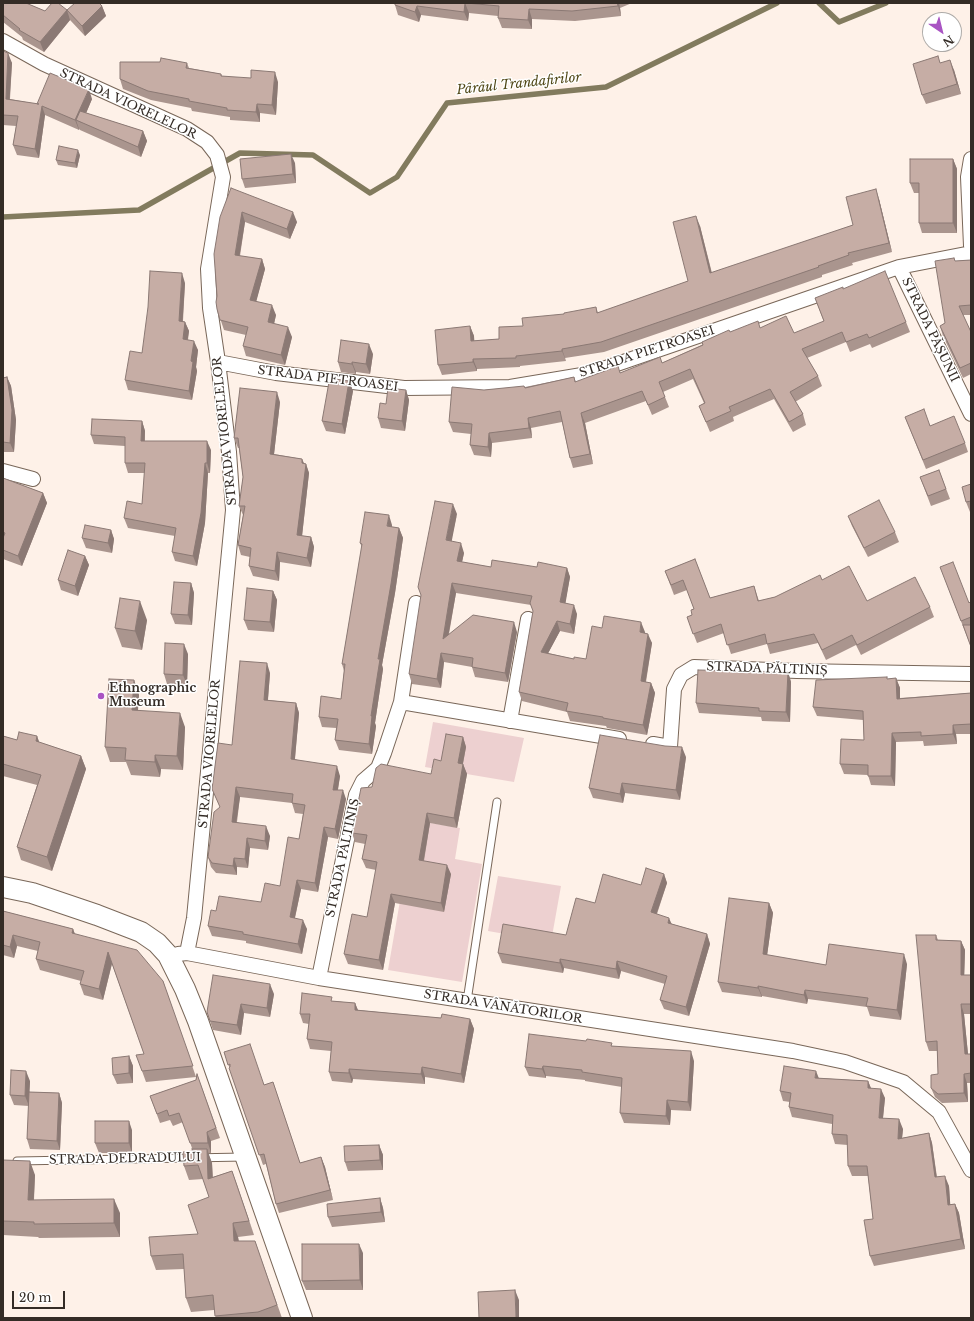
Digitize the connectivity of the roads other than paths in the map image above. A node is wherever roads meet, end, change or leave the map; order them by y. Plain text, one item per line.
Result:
1 (3, 41) edge
2 (971, 158) edge
3 (971, 246) edge
4 (971, 253) edge
5 (899, 267) junction
6 (218, 362) junction
7 (971, 414) edge
8 (3, 471) edge
9 (33, 479) dead end
10 (416, 603) dead end
11 (528, 619) dead end
12 (971, 674) edge
13 (401, 702) junction
14 (510, 721) junction
15 (497, 802) dead end
16 (3, 887) edge
17 (177, 954) junction
18 (319, 978) junction
19 (467, 1001) junction
20 (245, 1157) junction
21 (6, 1161) edge
22 (971, 1170) edge
23 (302, 1318) edge

1 - 6 street, STRADA VIORELELOR
2 - 3 street
4 - 5 street, STRADA PIETROASEI
5 - 6 street, STRADA PIETROASEI
5 - 7 street, STRADA PĂȘUNII
6 - 17 street, STRADA VIORELELOR
8 - 9 street
10 - 13 street, STRADA PĂLTINIȘ
11 - 14 street
12 - 14 street, STRADA PĂLTINIȘ
13 - 14 street, STRADA PĂLTINIȘ
13 - 18 street, STRADA PĂLTINIȘ
15 - 19 lane
16 - 17 main road
17 - 18 street, STRADA VÂNĂTORILOR
17 - 20 main road
18 - 19 street, STRADA VÂNĂTORILOR
19 - 22 street, STRADA VÂNĂTORILOR
20 - 21 lane, STRADA DEDRADULUI
20 - 23 main road

